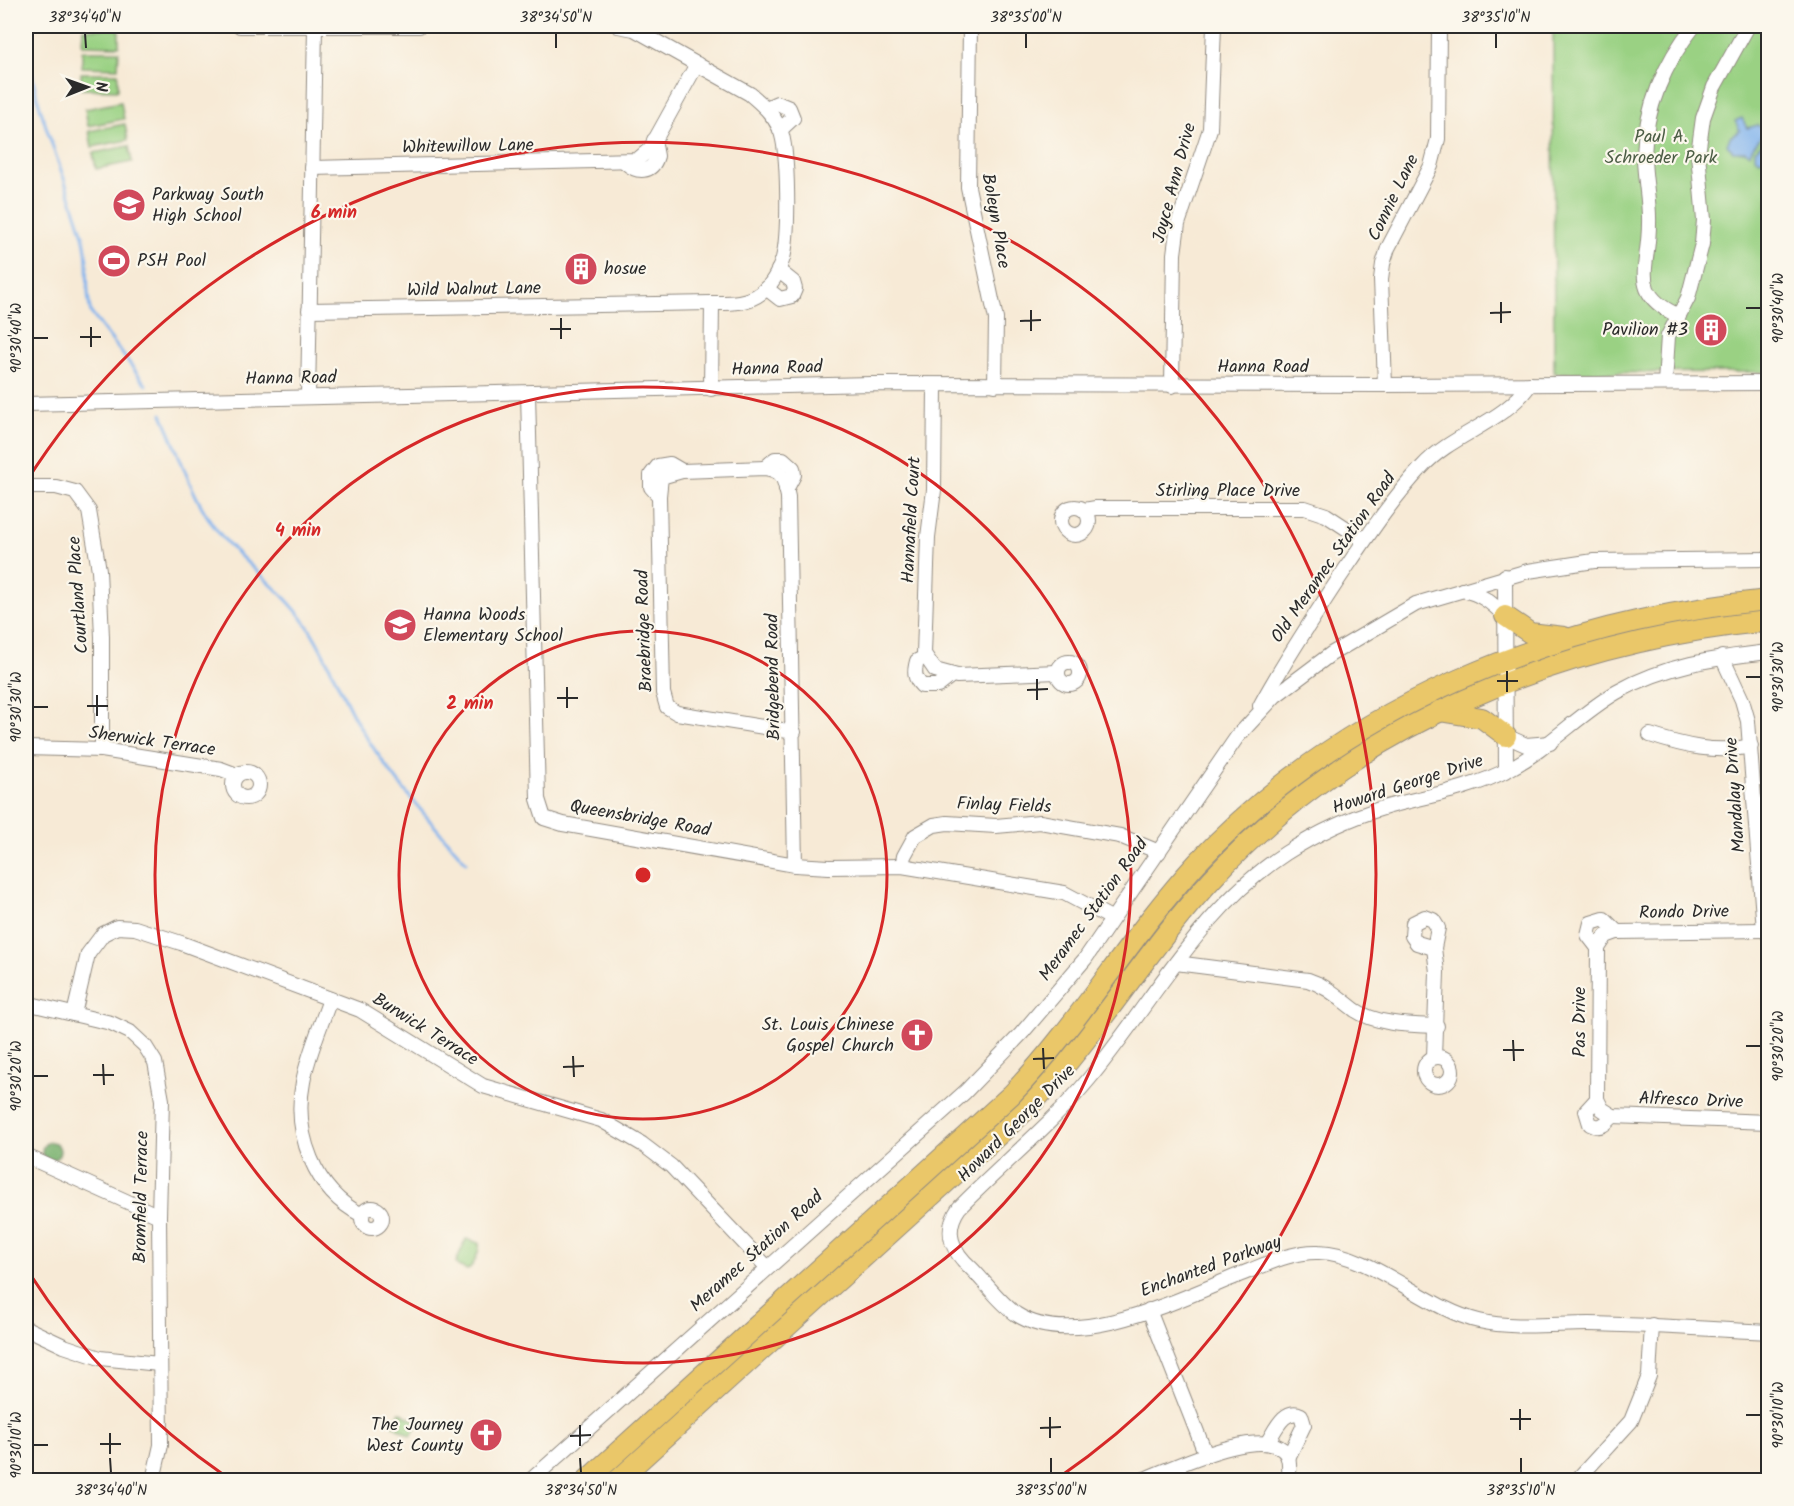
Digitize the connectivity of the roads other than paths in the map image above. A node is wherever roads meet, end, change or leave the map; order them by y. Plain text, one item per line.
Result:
1 (240, 26) edge
2 (419, 26) edge
3 (618, 26) edge
4 (970, 26) edge
5 (1214, 26) edge
6 (1439, 26) edge
7 (1694, 26) edge
8 (1748, 26) edge
9 (315, 27) junction
10 (697, 64) junction
11 (312, 168) junction
12 (778, 270) junction
13 (766, 288) junction
14 (712, 303) junction
15 (309, 310) junction
16 (1679, 316) junction
17 (1665, 383) junction
18 (1768, 383) edge
19 (1530, 384) junction
20 (995, 385) junction
21 (1385, 385) junction
22 (935, 386) junction
23 (1172, 386) junction
24 (711, 389) junction
25 (528, 393) junction
26 (308, 397) junction
27 (26, 404) edge
28 (682, 471) junction
29 (661, 477) joint
30 (26, 487) edge
31 (658, 496) junction
32 (1084, 510) dead end
33 (1364, 540) junction
34 (1768, 559) edge
35 (1505, 576) junction
36 (1460, 589) junction
37 (1768, 600) edge
38 (1505, 616) junction
39 (1768, 621) edge
40 (1573, 638) junction
41 (1768, 652) edge
42 (925, 657) junction
43 (1722, 657) junction
44 (1506, 660) junction
45 (1058, 672) dead end
46 (952, 675) junction
47 (1506, 682) junction
48 (1439, 711) junction
49 (1254, 719) junction
50 (794, 732) junction
51 (1650, 735) dead end
52 (1506, 736) junction
53 (1551, 743) junction
54 (1751, 746) junction
55 (26, 748) edge
56 (102, 750) junction
57 (1506, 771) junction
58 (237, 775) dead end
59 (1159, 852) junction
60 (795, 865) junction
61 (902, 866) junction
62 (1111, 918) junction
63 (1766, 932) edge
64 (1607, 939) joint
65 (1434, 948) dead end
66 (1176, 963) junction
67 (330, 999) junction
68 (26, 1003) edge
69 (74, 1014) junction
70 (1437, 1026) junction
71 (1434, 1057) dead end
72 (1604, 1108) joint
73 (1768, 1122) edge
74 (26, 1156) edge
75 (362, 1215) dead end
76 (159, 1216) junction
77 (950, 1228) joint
78 (767, 1267) junction
79 (1149, 1310) junction
80 (1652, 1325) junction
81 (26, 1328) edge
82 (1768, 1332) edge
83 (159, 1364) junction
84 (1267, 1443) junction
85 (1206, 1455) junction
86 (1288, 1458) junction
87 (153, 1480) edge
88 (531, 1480) edge
89 (587, 1480) edge
90 (618, 1480) edge
91 (1142, 1480) edge
92 (1289, 1480) edge
93 (1577, 1480) edge

1 - 9 street
2 - 9 street
3 - 10 street
4 - 20 street, Boleyn Place
5 - 23 street, Joyce Ann Drive
6 - 21 street, Connie Lane
7 - 16 street
8 - 16 street
9 - 11 street
10 - 11 street, Whitewillow Lane
10 - 12 street
11 - 15 street
12 - 13 street
12 - 13 street
13 - 14 street, Wild Walnut Lane
14 - 15 street, Wild Walnut Lane
14 - 24 street
15 - 26 street
16 - 17 street
17 - 18 street
17 - 19 street
19 - 21 street, Hanna Road
19 - 33 street, Old Meramec Station Road
20 - 22 street, Hanna Road
20 - 23 street, Hanna Road
21 - 23 street, Hanna Road
22 - 24 street, Hanna Road
22 - 42 street, Hannafield Court
24 - 25 street, Hanna Road
25 - 26 street, Hanna Road
25 - 60 street, Queensbridge Road
26 - 27 street, Hanna Road
28 - 29 street, Bridgebend Road
28 - 31 street, Braebridge Road
28 - 50 street, Bridgebend Road
29 - 31 street, Braebridge Road
30 - 56 street, Courtland Place
31 - 50 street, Braebridge Road
32 - 33 street, Stirling Place Drive
33 - 49 street, Old Meramec Station Road
34 - 35 street, Meramec Station Road
35 - 36 street, Meramec Station Road
35 - 38 street
36 - 38 street
36 - 49 street, Meramec Station Road
37 - 40 highway
38 - 40 highway
38 - 44 street
39 - 47 highway
40 - 44 highway
41 - 43 street, Howard George Drive
42 - 46 street
42 - 46 street, Hannafield Court
43 - 53 street, Howard George Drive
43 - 54 street, Mandalay Drive
44 - 47 street
44 - 89 highway
45 - 46 street, Hannafield Court
47 - 48 highway
47 - 52 street
48 - 52 highway
48 - 90 highway
49 - 59 street, Meramec Station Road
50 - 60 street, Bridgebend Road
51 - 54 street
52 - 53 street
52 - 57 street
53 - 57 street, Howard George Drive
54 - 63 street, Mandalay Drive
55 - 56 street, Sherwick Terrace
56 - 58 street, Sherwick Terrace
57 - 66 street, Howard George Drive
59 - 61 street, Finlay Fields
59 - 62 street, Meramec Station Road
60 - 61 street, Queensbridge Road
61 - 62 street, Queensbridge Road
62 - 78 street, Meramec Station Road
63 - 64 street, Rondo Drive
64 - 72 street, Pas Drive
65 - 70 street
66 - 70 street
66 - 77 street, Howard George Drive
67 - 69 street, Burwick Terrace
67 - 75 street
67 - 78 street, Burwick Terrace
68 - 69 street, Bromfield Terrace
69 - 76 street, Bromfield Terrace
70 - 71 street
72 - 73 street, Alfresco Drive
74 - 76 street
76 - 83 street, Bromfield Terrace
77 - 79 street, Enchanted Parkway
78 - 88 street, Meramec Station Road
79 - 80 street, Enchanted Parkway
79 - 85 street
80 - 82 street, Enchanted Parkway
80 - 93 street
81 - 83 street
83 - 87 street, Bromfield Terrace
84 - 85 street
84 - 86 street
84 - 86 street
85 - 91 street
86 - 92 street

